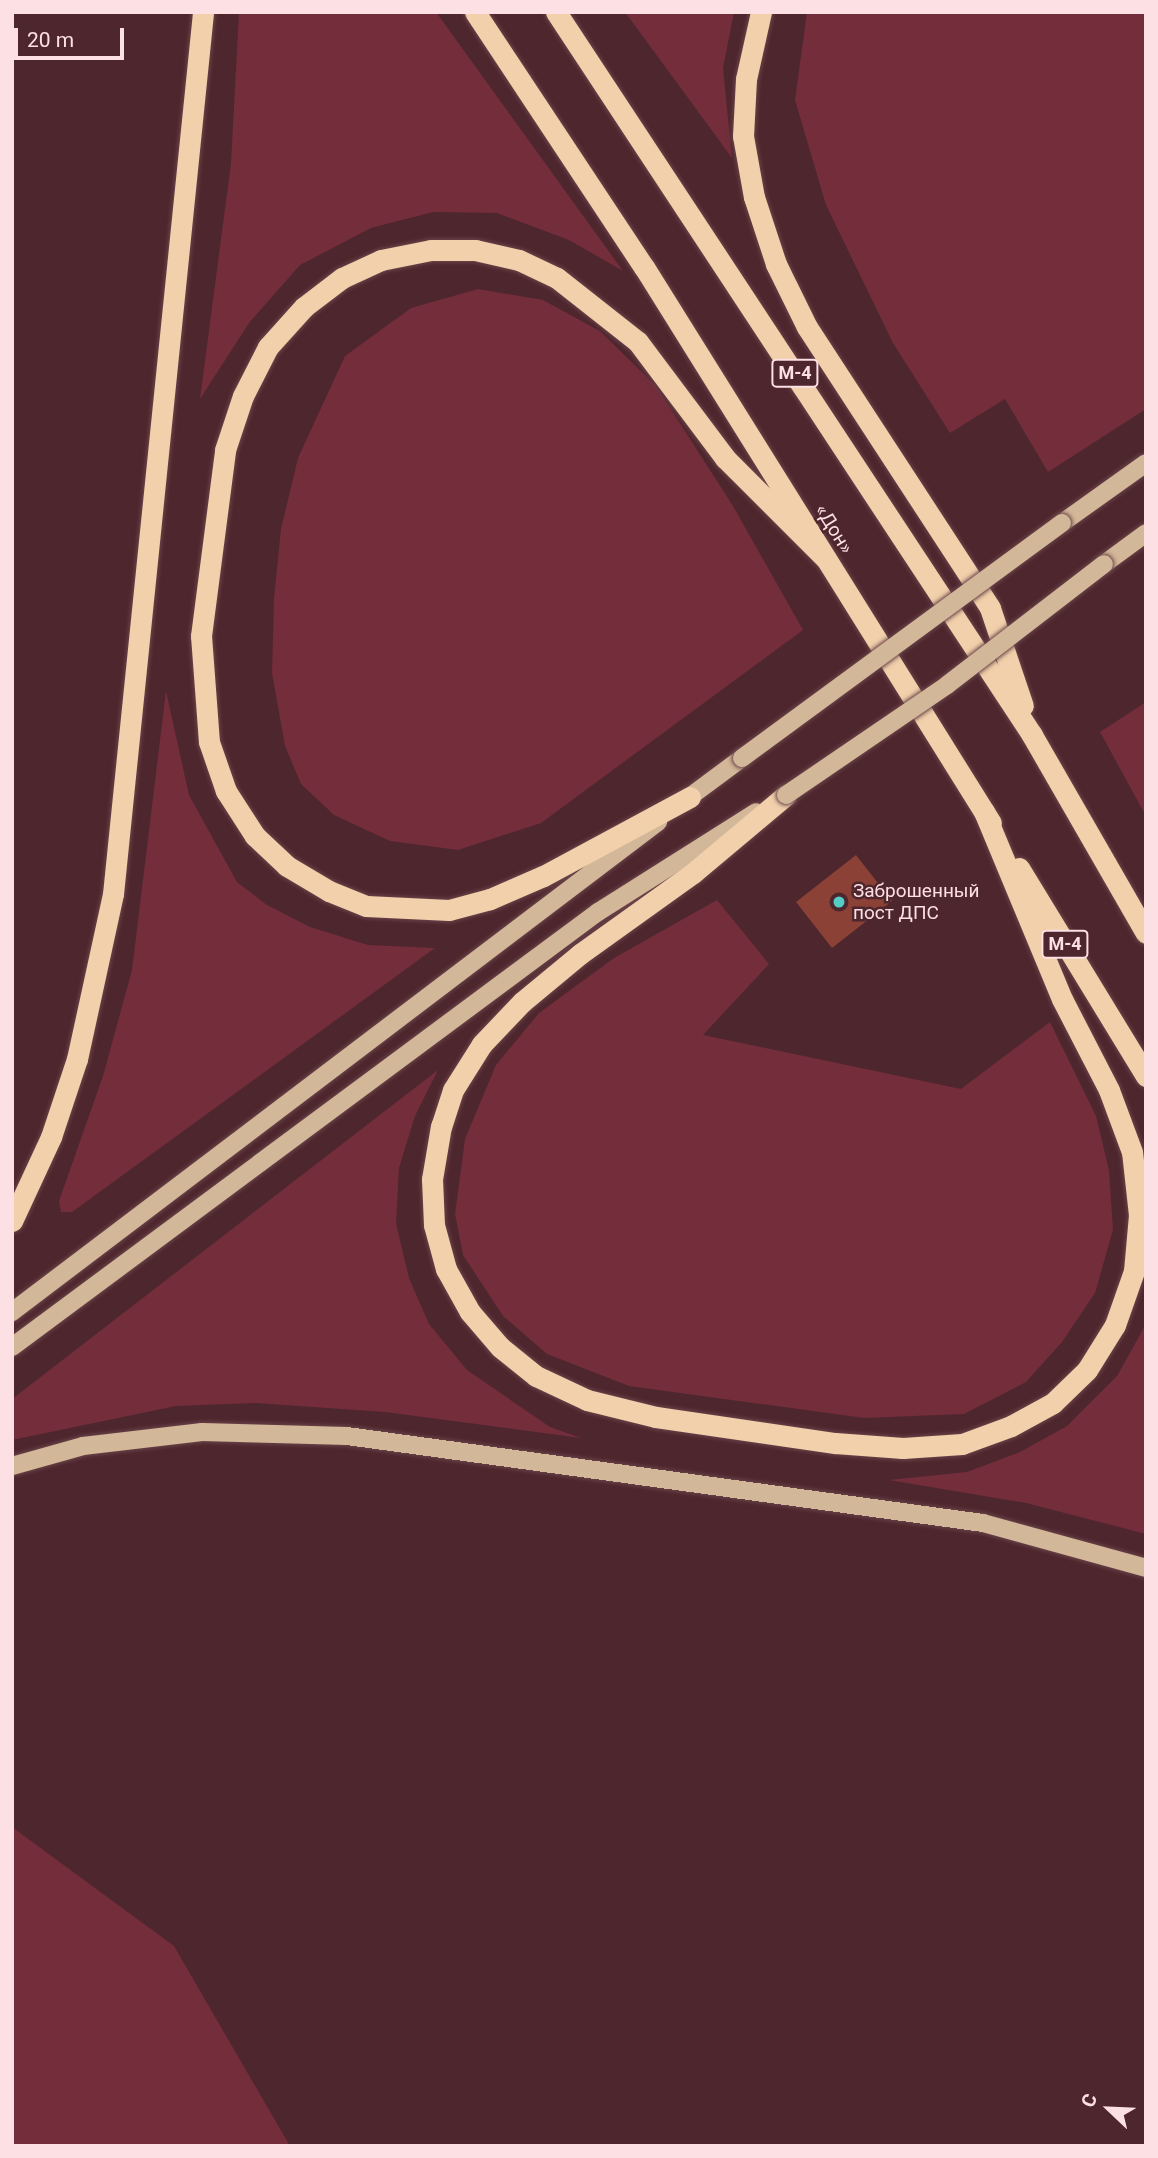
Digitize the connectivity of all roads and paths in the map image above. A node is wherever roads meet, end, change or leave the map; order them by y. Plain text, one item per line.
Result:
1 (203, 12) edge
2 (475, 12) edge
3 (556, 12) edge
4 (761, 12) edge
5 (1146, 463) edge
6 (1146, 533) edge
7 (825, 558) junction
8 (1032, 735) junction
9 (786, 795) junction
10 (690, 797) junction
11 (984, 812) junction
12 (1146, 933) edge
13 (1146, 1076) edge
14 (12, 1221) edge
15 (12, 1312) edge
16 (12, 1347) edge
17 (12, 1466) edge
18 (1146, 1568) edge

1 - 14 highway
2 - 7 highway, «Дон» / М-4
3 - 8 highway, М-4
4 - 8 highway
5 - 10 main road, bridge
6 - 9 main road, bridge
7 - 10 highway
7 - 11 highway, «Дон» / М-4
8 - 12 highway, М-4
9 - 11 highway
9 - 16 main road
10 - 15 main road
11 - 13 highway, «Дон» / М-4
17 - 18 main road

